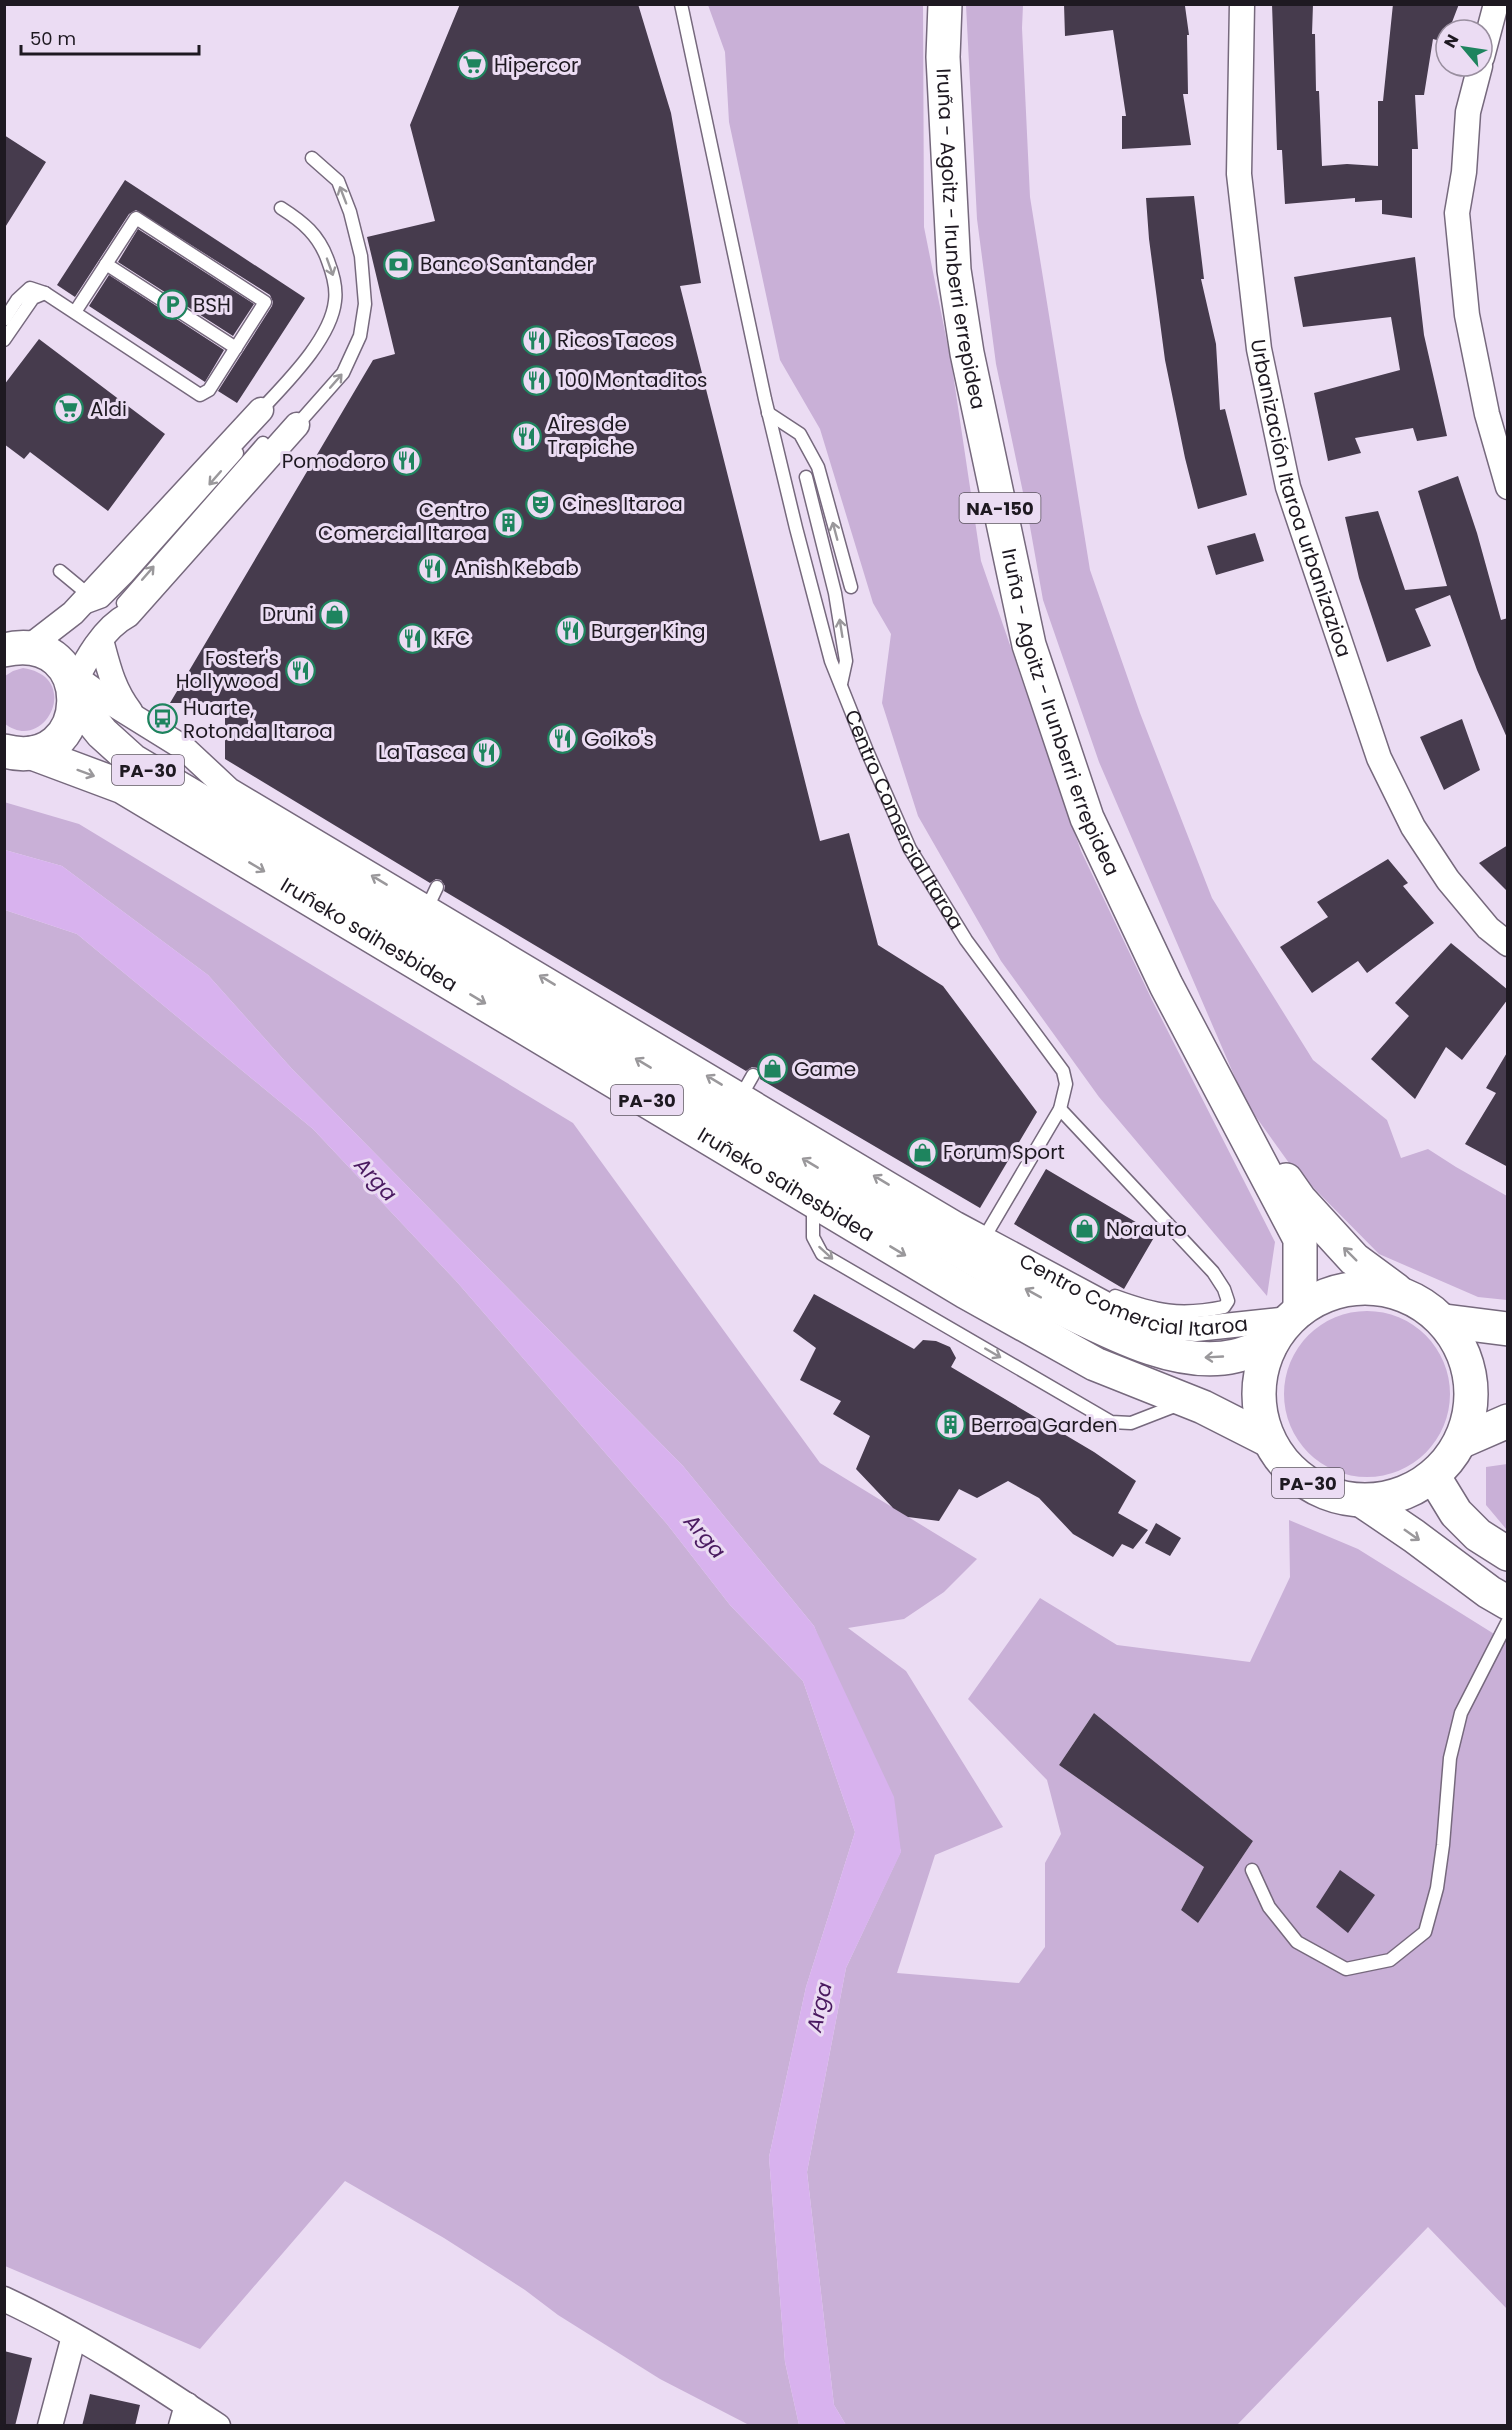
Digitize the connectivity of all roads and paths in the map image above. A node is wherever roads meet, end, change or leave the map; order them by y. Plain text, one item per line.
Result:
1 (681, 4) edge
2 (945, 4) edge
3 (1242, 4) edge
4 (1477, 78) edge
5 (312, 158) dead end
6 (281, 208) dead end
7 (106, 264) junction
8 (45, 293) junction
9 (75, 312) junction
10 (4, 320) edge
11 (4, 340) edge
12 (236, 348) junction
13 (261, 410) joint
14 (768, 413) junction
15 (297, 425) joint
16 (254, 434) dead end
17 (263, 444) dead end
18 (806, 477) dead end
19 (1508, 487) edge
20 (60, 571) dead end
21 (851, 587) dead end
22 (89, 595) junction
23 (73, 613) junction
24 (116, 621) junction
25 (101, 640) junction
26 (17, 648) edge
27 (73, 683) junction
28 (841, 686) junction
29 (135, 718) junction
30 (18, 752) edge
31 (1508, 944) edge
32 (753, 1075) dead end
33 (741, 1096) junction
34 (1060, 1109) junction
35 (1248, 1139) junction
36 (813, 1200) junction
37 (984, 1238) junction
38 (1070, 1285) junction
39 (1396, 1290) junction
40 (1445, 1321) junction
41 (1287, 1324) junction
42 (1508, 1329) edge
43 (1187, 1401) junction
44 (1508, 1421) edge
45 (1268, 1440) junction
46 (1462, 1441) junction
47 (1434, 1476) junction
48 (1364, 1502) junction
49 (1508, 1554) edge
50 (1508, 1603) edge
51 (1508, 1620) edge
52 (1252, 1870) dead end
53 (4, 2299) edge
54 (74, 2336) junction
55 (184, 2415) edge
56 (50, 2426) edge
57 (218, 2426) edge

1 - 14 lane, Centro Comercial Itaroa
2 - 35 main road, Iruña - Agoitz - Irunberri errepidea / NA-150
3 - 31 street, Urbanización Itaroa urbanizazioa
4 - 19 street
15 -> 5 lane
6 -> 13 lane
7 - 9 lane
7 - 12 lane
7 - 12 lane
8 - 9 lane
8 - 10 lane
8 - 11 lane
9 - 12 lane
13 - 22 street
21 -> 14 lane
14 - 28 lane, Centro Comercial Itaroa
15 - 24 street
16 -> 23 lane
24 -> 17 lane
28 -> 18 lane
20 - 22 lane
22 - 23 street
23 - 26 street
24 - 25 street
25 - 27 street
25 - 29 street, Centro Comercial Itaroa
26 - 27 main road, PA-30
27 - 29 street, Centro Comercial Itaroa
27 - 30 main road, PA-30
41 -> 27 main road, Iruñeko saihesbidea / PA-30
28 - 34 lane, Centro Comercial Itaroa
33 -> 29 street, Centro Comercial Itaroa
30 -> 36 main road, Iruñeko saihesbidea / PA-30
32 - 33 lane
37 -> 33 street, Centro Comercial Itaroa
34 - 37 lane, Centro Comercial Itaroa
34 - 38 lane
39 -> 35 main road, Iruña - Agoitz - Irunberri errepidea
35 - 41 main road, Iruña - Agoitz - Irunberri errepidea
36 -> 43 main road, Iruñeko saihesbidea / PA-30
36 -> 43 lane
37 - 38 street, Centro Comercial Itaroa
38 - 41 street, Centro Comercial Itaroa
39 - 40 main road, PA-30
39 - 41 main road, PA-30
40 - 42 main road
40 - 46 main road, PA-30
41 - 45 main road, PA-30
43 - 45 main road, Iruñeko saihesbidea / PA-30
44 - 46 main road
45 - 48 main road, PA-30
46 - 47 main road, PA-30
47 - 48 main road, PA-30
47 - 49 main road
48 -> 50 main road
51 - 52 lane
53 - 54 street
54 - 55 street
54 - 56 street
55 - 57 street

